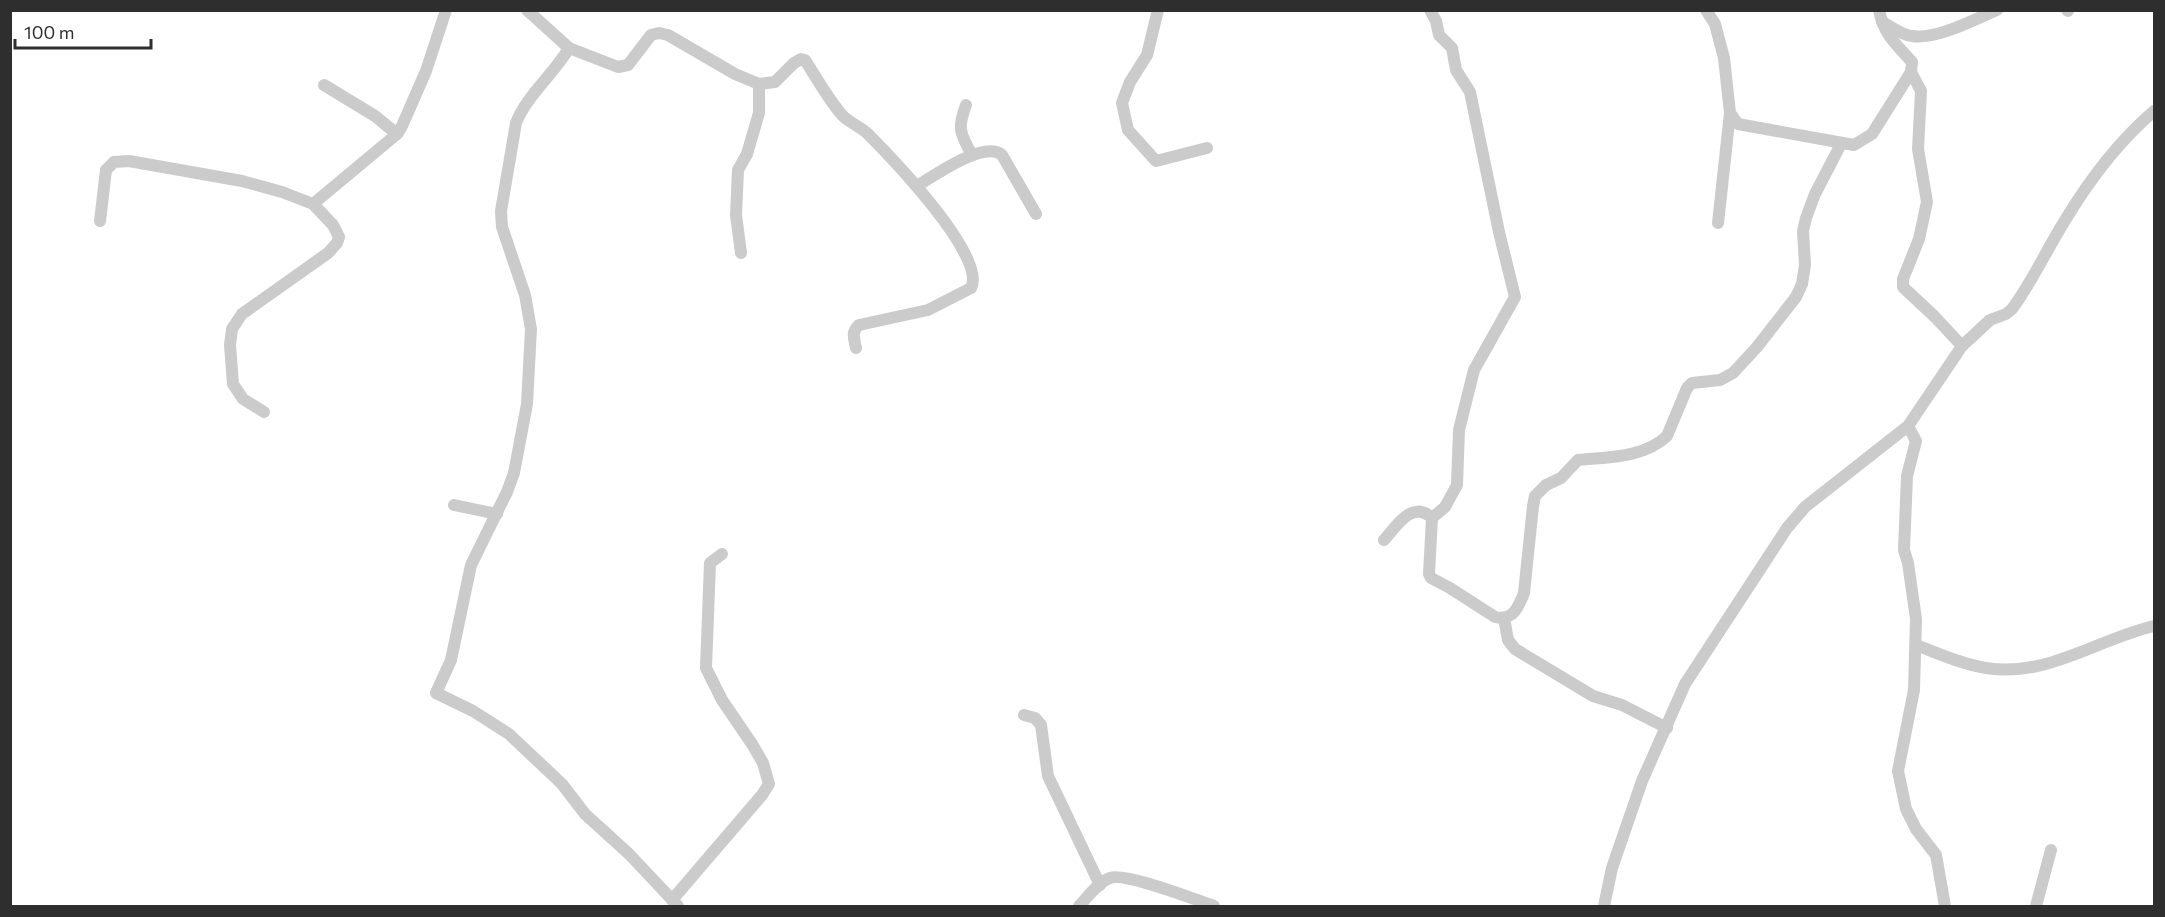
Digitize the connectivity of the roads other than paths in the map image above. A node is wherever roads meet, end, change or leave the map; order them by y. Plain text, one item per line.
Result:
1 (446, 10) edge
2 (527, 10) edge
3 (1158, 10) edge
4 (1430, 10) edge
5 (1706, 10) edge
6 (1997, 10) edge
7 (1880, 16) edge
8 (569, 48) junction
9 (1911, 72) junction
10 (759, 84) junction
11 (324, 85) dead end
12 (966, 105) dead end
13 (2154, 111) edge
14 (1730, 113) junction
15 (397, 134) junction
16 (1841, 144) junction
17 (1207, 148) dead end
18 (972, 155) junction
19 (917, 186) junction
20 (313, 204) junction
21 (1036, 214) dead end
22 (100, 221) dead end
23 (1718, 223) dead end
24 (741, 253) dead end
25 (1962, 346) junction
26 (856, 348) dead end
27 (264, 412) dead end
28 (1908, 426) junction
29 (454, 505) dead end
30 (497, 514) junction
31 (1432, 518) junction
32 (1384, 540) dead end
33 (722, 554) dead end
34 (1504, 618) junction
35 (2154, 626) edge
36 (1916, 645) junction
37 (1024, 715) dead end
38 (1667, 728) junction
39 (2051, 850) dead end
40 (1100, 885) junction
41 (675, 903) edge
42 (1078, 906) edge
43 (1214, 906) edge
44 (1604, 906) edge
45 (1945, 906) edge
46 (2036, 906) edge

1 - 15 street
2 - 8 street
3 - 17 street
4 - 31 street
5 - 14 street
6 - 7 street
7 - 9 street
8 - 10 street
8 - 30 street
9 - 16 street
9 - 25 street
10 - 19 street
10 - 24 street
11 - 15 street
12 - 18 street
13 - 25 street
14 - 16 street
14 - 23 street
15 - 20 street
16 - 34 street
18 - 19 street
18 - 21 street
19 - 26 street
20 - 22 street
20 - 27 street
25 - 28 street
28 - 36 street
28 - 38 street
29 - 30 street
30 - 41 street
31 - 32 street
31 - 34 street
33 - 41 street
34 - 38 street
35 - 36 street
36 - 45 street
37 - 40 street
38 - 44 street
39 - 46 street
40 - 42 street
40 - 43 street

